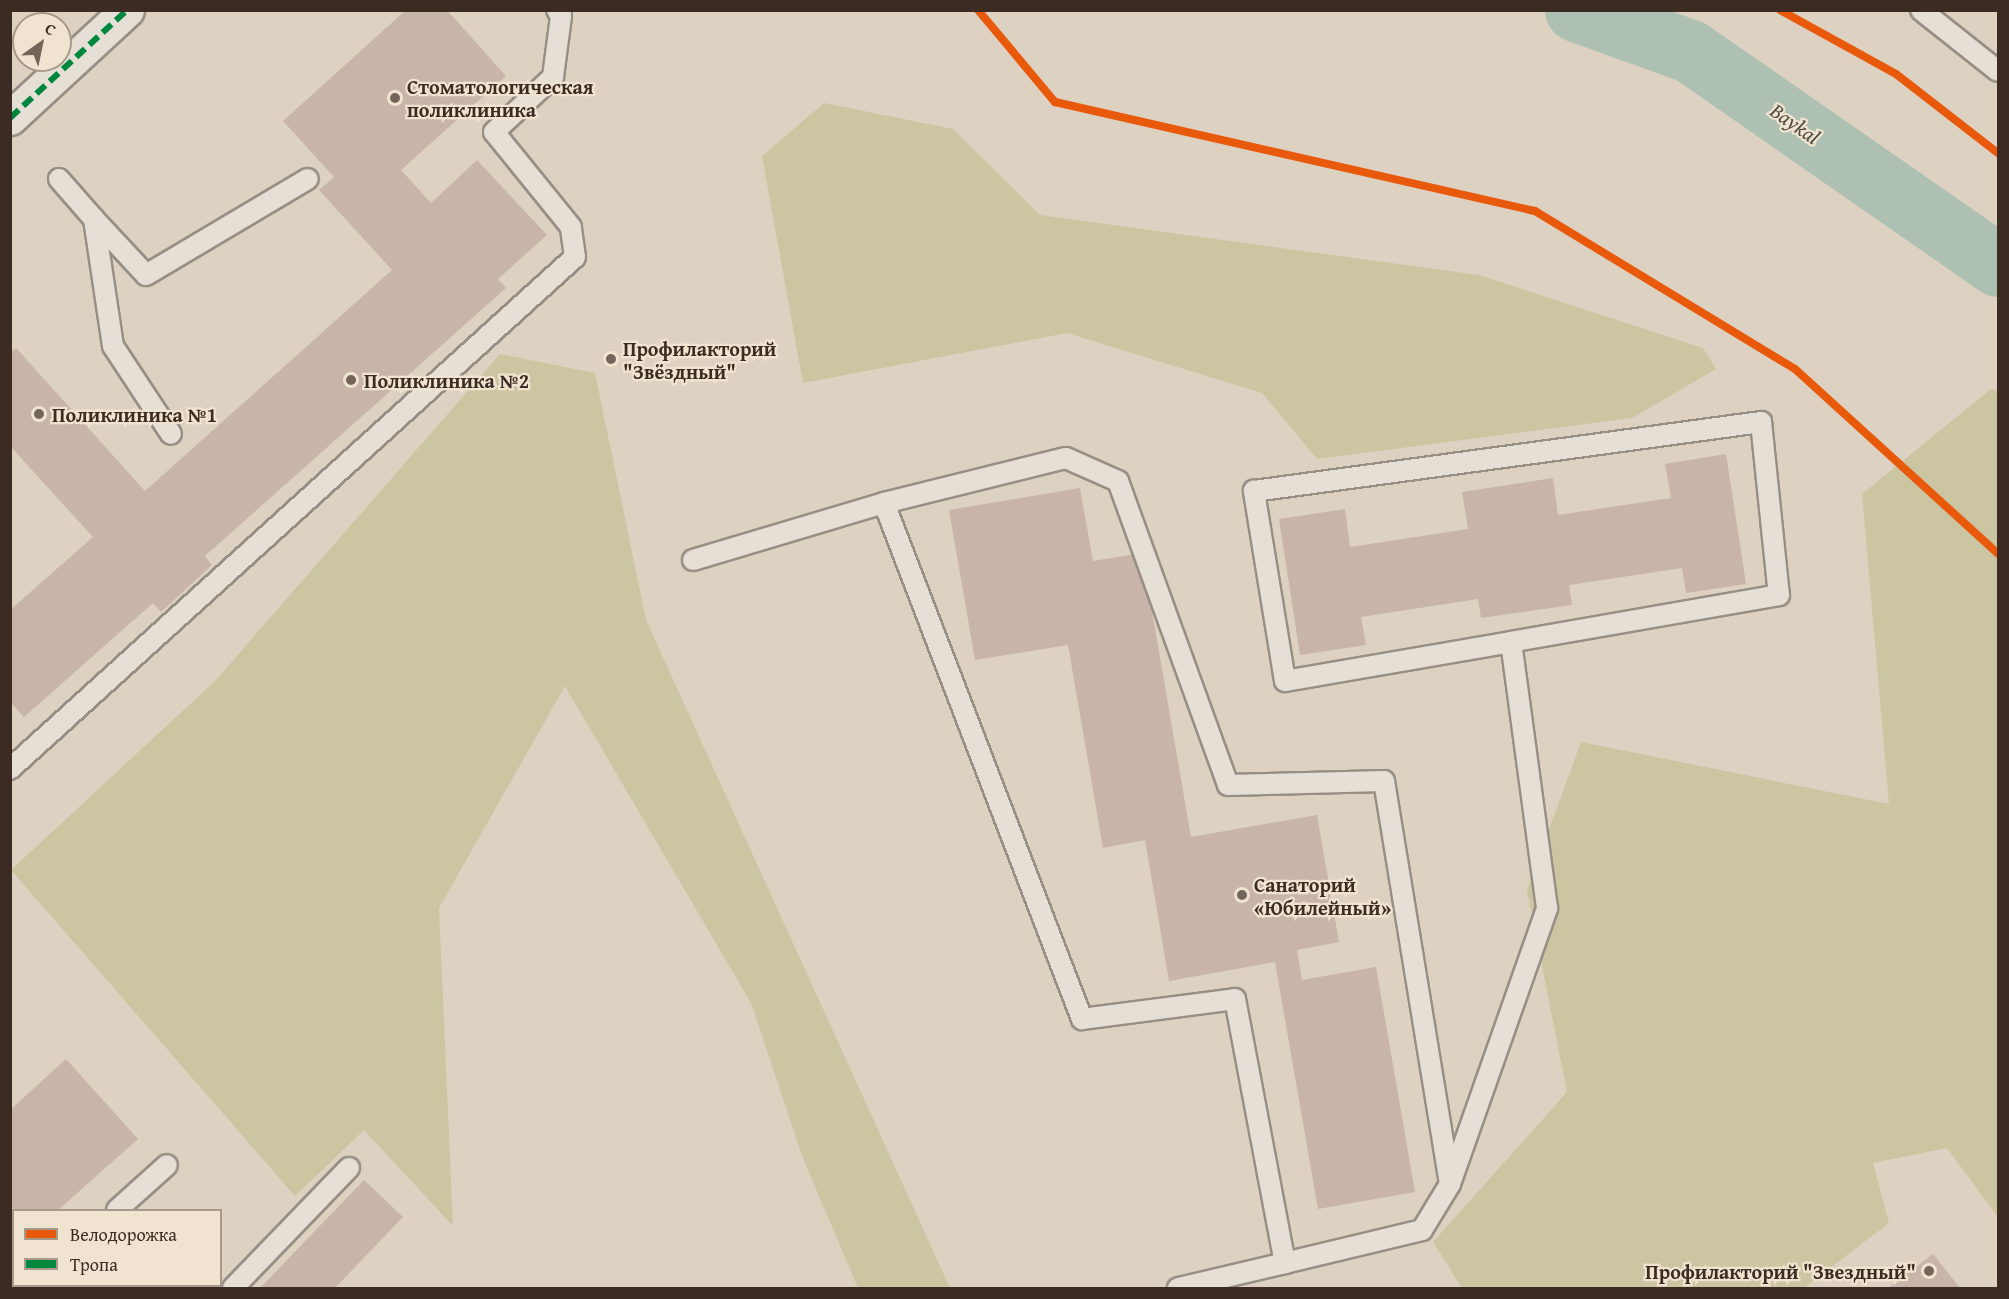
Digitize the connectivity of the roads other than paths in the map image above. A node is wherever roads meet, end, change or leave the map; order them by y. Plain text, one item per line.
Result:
1 (127, 10) edge
2 (557, 10) edge
3 (1921, 10) edge
4 (1998, 71) edge
5 (10, 118) edge
6 (59, 179) dead end
7 (308, 179) dead end
8 (94, 219) junction
9 (171, 434) dead end
10 (884, 503) junction
11 (693, 560) dead end
12 (1511, 642) junction
13 (10, 769) edge
14 (166, 1165) dead end
15 (350, 1168) dead end
16 (1450, 1184) junction
17 (118, 1209) edge
18 (1285, 1263) junction
19 (233, 1288) edge
20 (1178, 1288) edge

1 - 5 street
2 - 13 lane
3 - 4 lane
6 - 8 lane
7 - 8 lane
8 - 9 lane
10 - 11 lane
10 - 16 lane
10 - 18 lane
12 - 12 lane
12 - 16 lane
14 - 17 lane
15 - 19 lane
16 - 18 lane
18 - 20 lane

